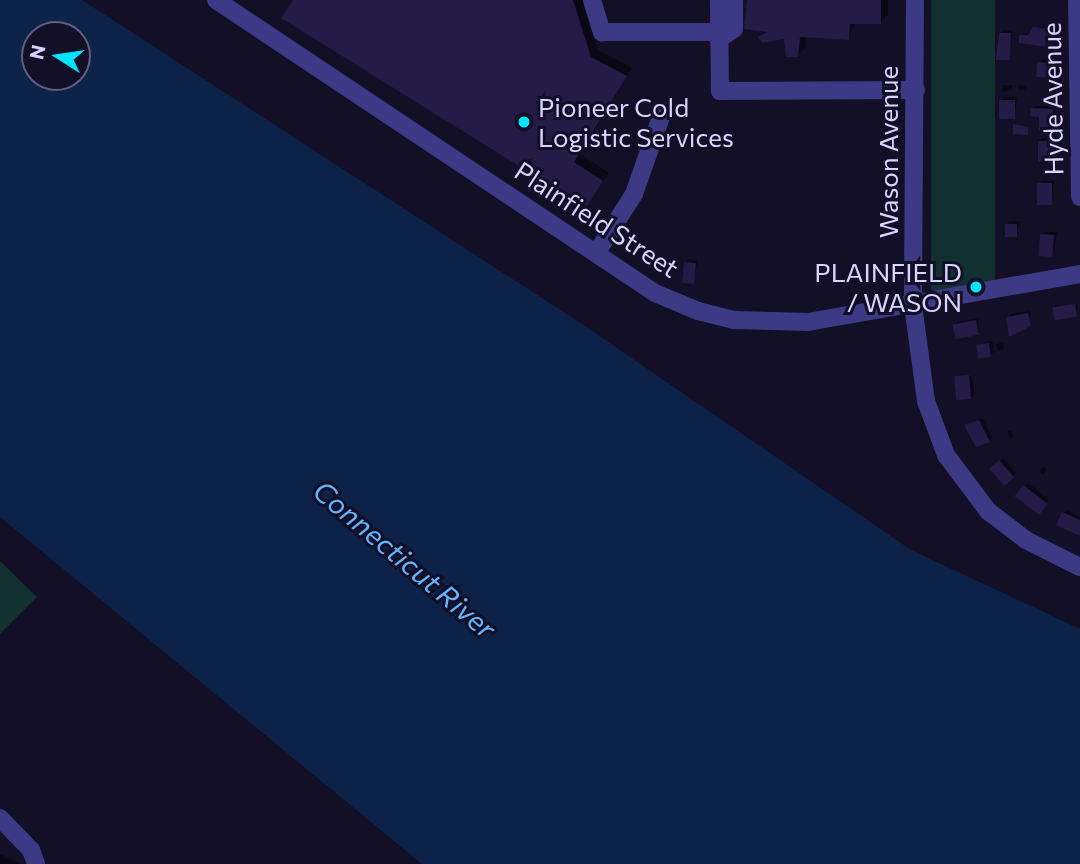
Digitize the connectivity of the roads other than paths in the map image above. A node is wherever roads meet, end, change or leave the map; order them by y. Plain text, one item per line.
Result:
1 (216, 0) edge
2 (592, 0) edge
3 (719, 0) edge
4 (733, 0) edge
5 (915, 0) edge
6 (1077, 0) edge
7 (719, 35) junction
8 (916, 90) junction
9 (663, 111) dead end
10 (1080, 197) edge
11 (597, 252) junction
12 (1080, 274) edge
13 (913, 305) junction
14 (1080, 567) edge
15 (0, 818) edge
16 (36, 864) edge

1 - 11 street, Plainfield Street
2 - 7 street
3 - 7 street
4 - 7 street
5 - 8 street, Wason Avenue
6 - 10 street, Hyde Avenue
7 - 8 street
8 - 13 street, Wason Avenue
9 - 11 street
11 - 13 street, Plainfield Street
12 - 13 street, Plainfield Street
13 - 14 street, Wason Avenue
15 - 16 street

